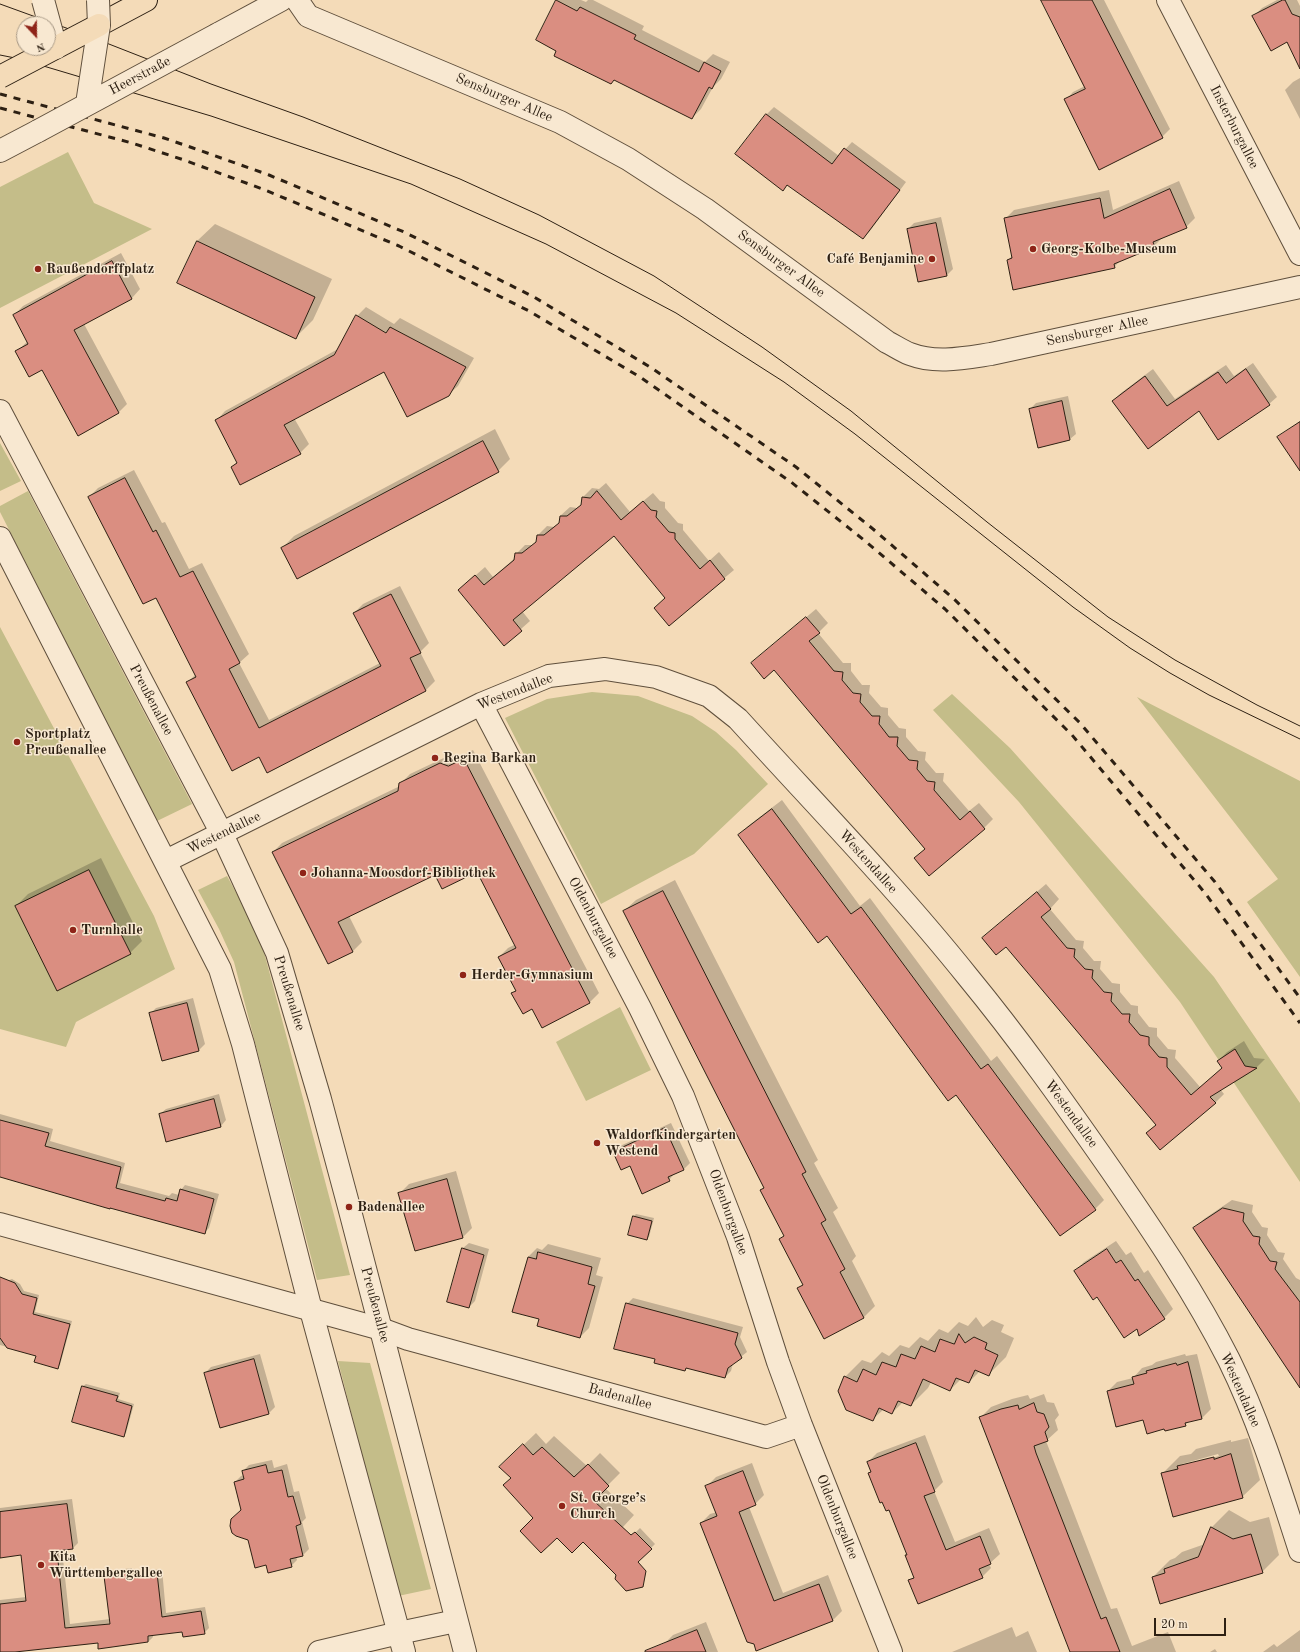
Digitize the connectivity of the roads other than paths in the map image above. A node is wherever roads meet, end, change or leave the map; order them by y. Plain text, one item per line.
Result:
1 (43, 0) edge
2 (98, 0) edge
3 (281, 0) edge
4 (1168, 0) edge
5 (139, 4) edge
6 (302, 8) edge
7 (47, 16) edge
8 (99, 25) junction
9 (56, 48) edge
10 (41, 56) edge
11 (0, 77) edge
12 (87, 104) junction
13 (0, 151) edge
14 (1300, 254) edge
15 (1300, 287) edge
16 (0, 411) edge
17 (0, 538) edge
18 (481, 704) junction
19 (222, 834) junction
20 (166, 861) junction
21 (0, 1224) edge
22 (311, 1310) junction
23 (381, 1329) junction
24 (801, 1426) junction
25 (1300, 1551) edge
26 (456, 1621) junction
27 (401, 1642) edge
28 (319, 1652) edge
29 (465, 1652) edge
30 (891, 1652) edge

1 - 7 street, bridge
2 - 8 street, bridge
3 - 12 street, Heerstraße, bridge
4 - 14 street, Insterburgallee
5 - 8 main road
6 - 15 street, Sensburger Allee
8 - 9 main road, bridge
8 - 12 street, bridge
10 - 11 main road, bridge
12 - 13 street, Heerstraße, bridge
16 - 19 street, Preußenallee
17 - 20 street
18 - 19 street, Westendallee
18 - 24 street, Oldenburgallee
18 - 25 street, Westendallee
19 - 20 street, Westendallee
19 - 23 street, Preußenallee
20 - 22 street
21 - 22 street, Badenallee
22 - 23 street, Badenallee
22 - 27 street
23 - 24 street, Badenallee
23 - 26 street, Preußenallee
24 - 30 street, Oldenburgallee
26 - 27 street
26 - 29 street, Preußenallee
27 - 28 street

